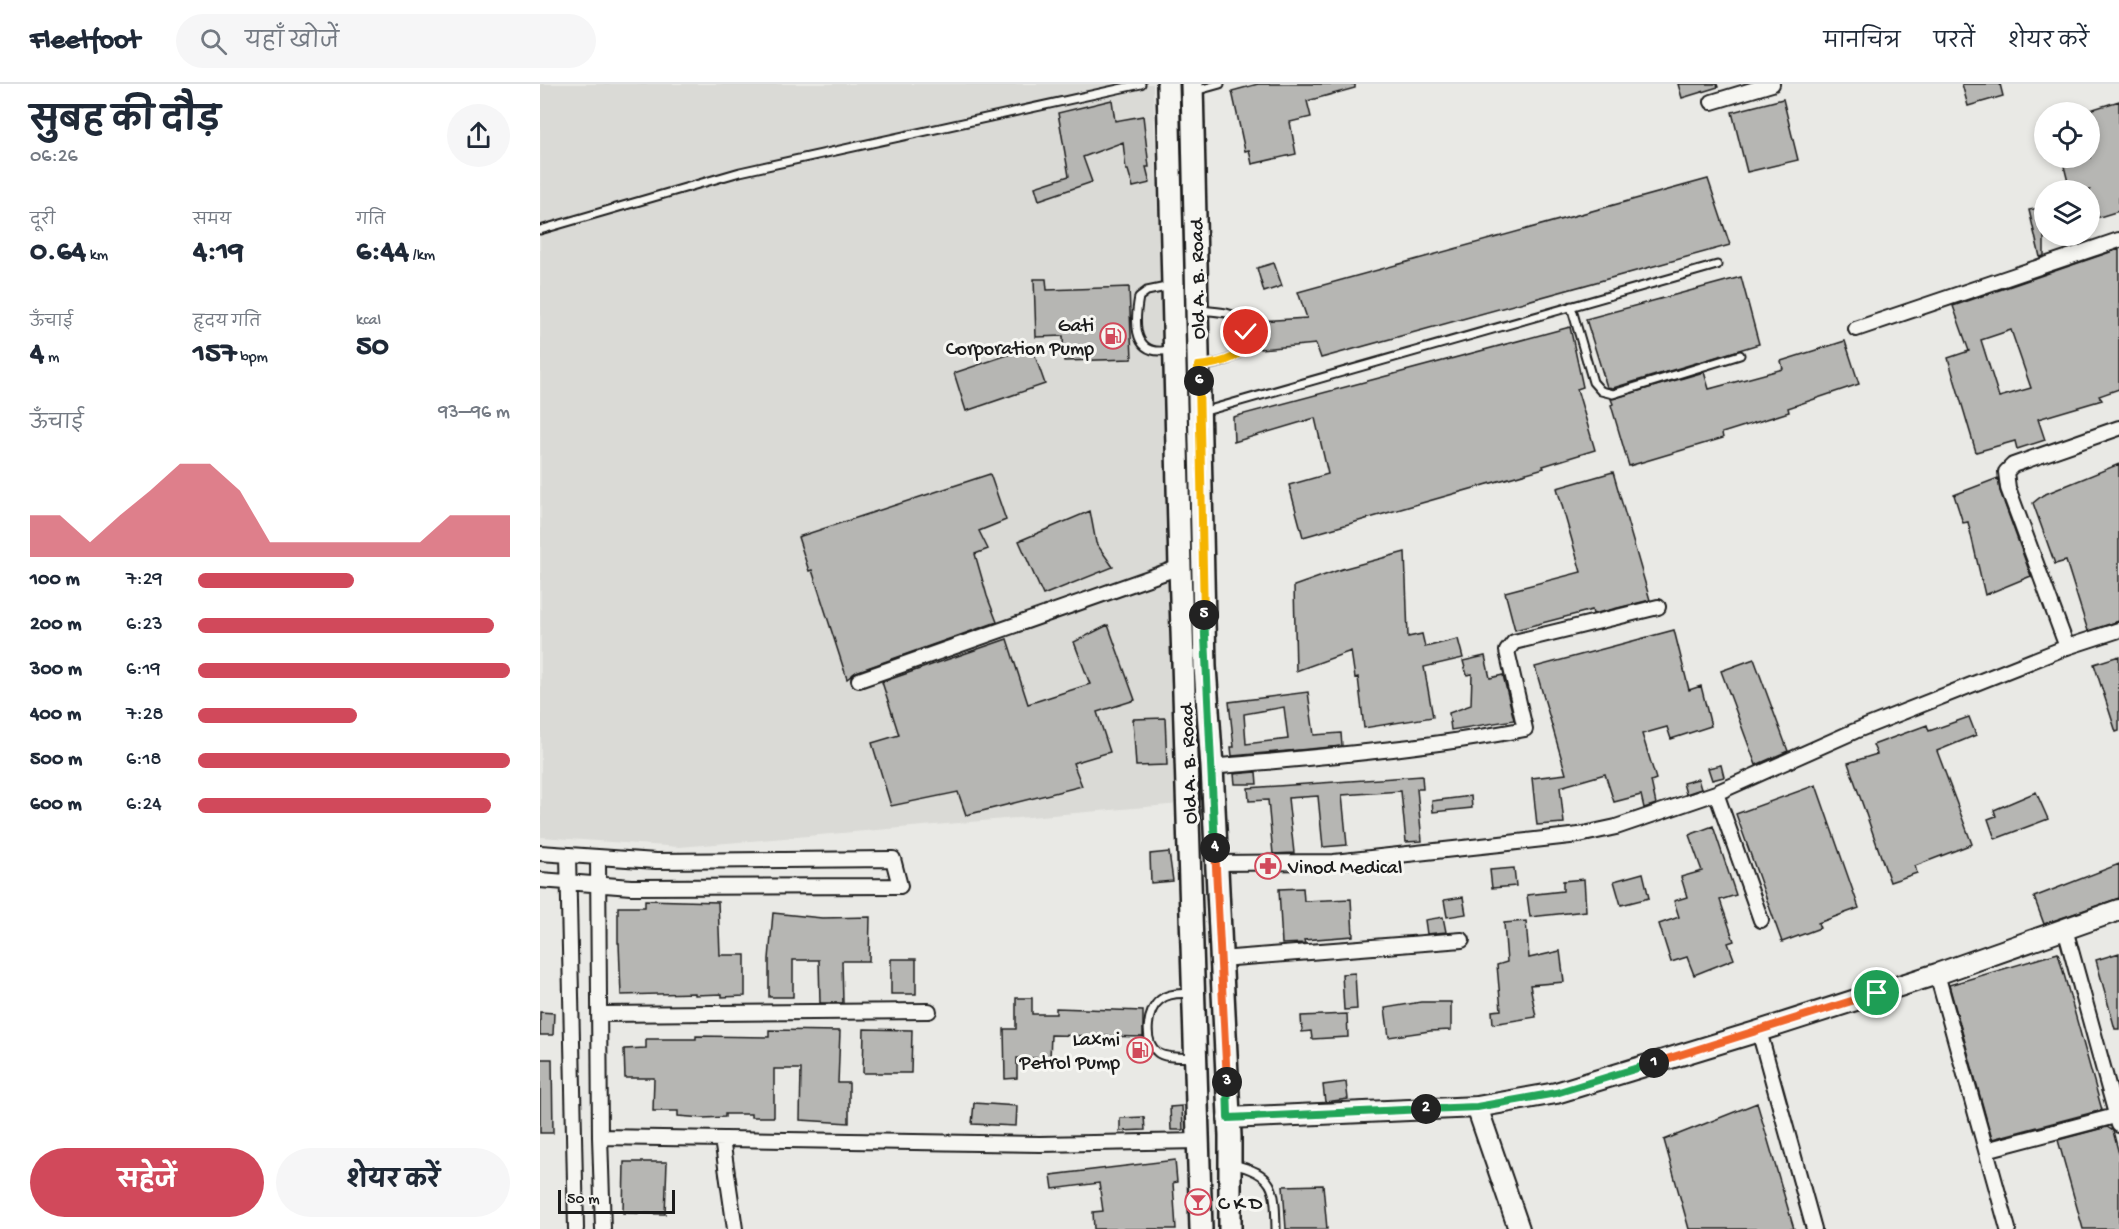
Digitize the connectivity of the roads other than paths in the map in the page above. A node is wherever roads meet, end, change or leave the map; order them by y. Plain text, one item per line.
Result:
1 (1141, 84) edge
2 (1168, 84) edge
3 (1220, 84) edge
4 (1772, 84) edge
5 (1192, 88) edge
6 (1712, 102) dead end
7 (540, 230) edge
8 (2119, 240) edge
9 (1717, 265) dead end
10 (1173, 286) junction
11 (1571, 306) junction
12 (1197, 310) junction
13 (1856, 329) dead end
14 (1174, 350) junction
15 (1740, 355) dead end
16 (1198, 366) junction
17 (1199, 412) junction
18 (2119, 428) edge
19 (1180, 567) junction
20 (1658, 607) dead end
21 (2119, 630) edge
22 (2067, 647) junction
23 (860, 680) dead end
24 (1212, 767) junction
25 (1716, 794) junction
26 (540, 853) edge
27 (568, 855) junction
28 (598, 858) junction
29 (1215, 863) junction
30 (540, 880) edge
31 (568, 883) junction
32 (597, 885) junction
33 (2119, 910) edge
34 (1761, 920) dead end
35 (2065, 929) junction
36 (1462, 940) dead end
37 (1220, 959) junction
38 (1937, 974) junction
39 (1195, 994) junction
40 (929, 1011) dead end
41 (600, 1014) junction
42 (1759, 1031) junction
43 (1197, 1058) junction
44 (1477, 1107) junction
45 (1228, 1118) junction
46 (2118, 1119) edge
47 (600, 1137) junction
48 (722, 1139) junction
49 (1199, 1141) junction
50 (1986, 1150) junction
51 (1230, 1164) junction
52 (576, 1229) edge
53 (603, 1229) edge
54 (735, 1229) edge
55 (1201, 1229) edge
56 (1230, 1229) edge
57 (1276, 1229) edge
58 (1519, 1229) edge
59 (1814, 1229) edge
60 (2008, 1229) edge

1 - 7 lane
2 - 10 main road, Old A. B. Road
3 - 5 lane
4 - 6 street
5 - 12 main road, Old A. B. Road
8 - 13 street
9 - 11 lane
10 - 14 main road, Old A. B. Road
10 - 14 lane
11 - 15 lane
11 - 17 lane
12 - 16 main road, Old A. B. Road
12 - 16 lane
14 - 19 main road, Old A. B. Road
16 - 17 main road, Old A. B. Road
17 - 24 main road, Old A. B. Road
18 - 22 street
19 - 23 street
19 - 39 main road, Old A. B. Road
20 - 24 street
21 - 22 street
22 - 25 street
24 - 29 main road, Old A. B. Road
25 - 29 street
25 - 34 street
26 - 27 street
27 - 28 street
27 - 31 street
28 - 32 street
28 - 32 street
29 - 37 main road, Old A. B. Road
30 - 31 street
31 - 32 street
31 - 52 street
32 - 41 street
33 - 35 street
35 - 38 street
35 - 46 street
36 - 37 street
37 - 45 main road, Old A. B. Road
38 - 42 street
38 - 50 street
39 - 43 main road, Old A. B. Road
39 - 43 lane
40 - 41 street
41 - 47 street
42 - 44 street
42 - 59 street
43 - 49 main road, Old A. B. Road
44 - 45 street
44 - 58 street
45 - 51 main road, Old A. B. Road
46 - 50 street
47 - 48 street
47 - 53 street
48 - 49 street
48 - 54 street
49 - 55 main road, Old A. B. Road
50 - 60 street
51 - 56 main road, Old A. B. Road
51 - 57 lane

